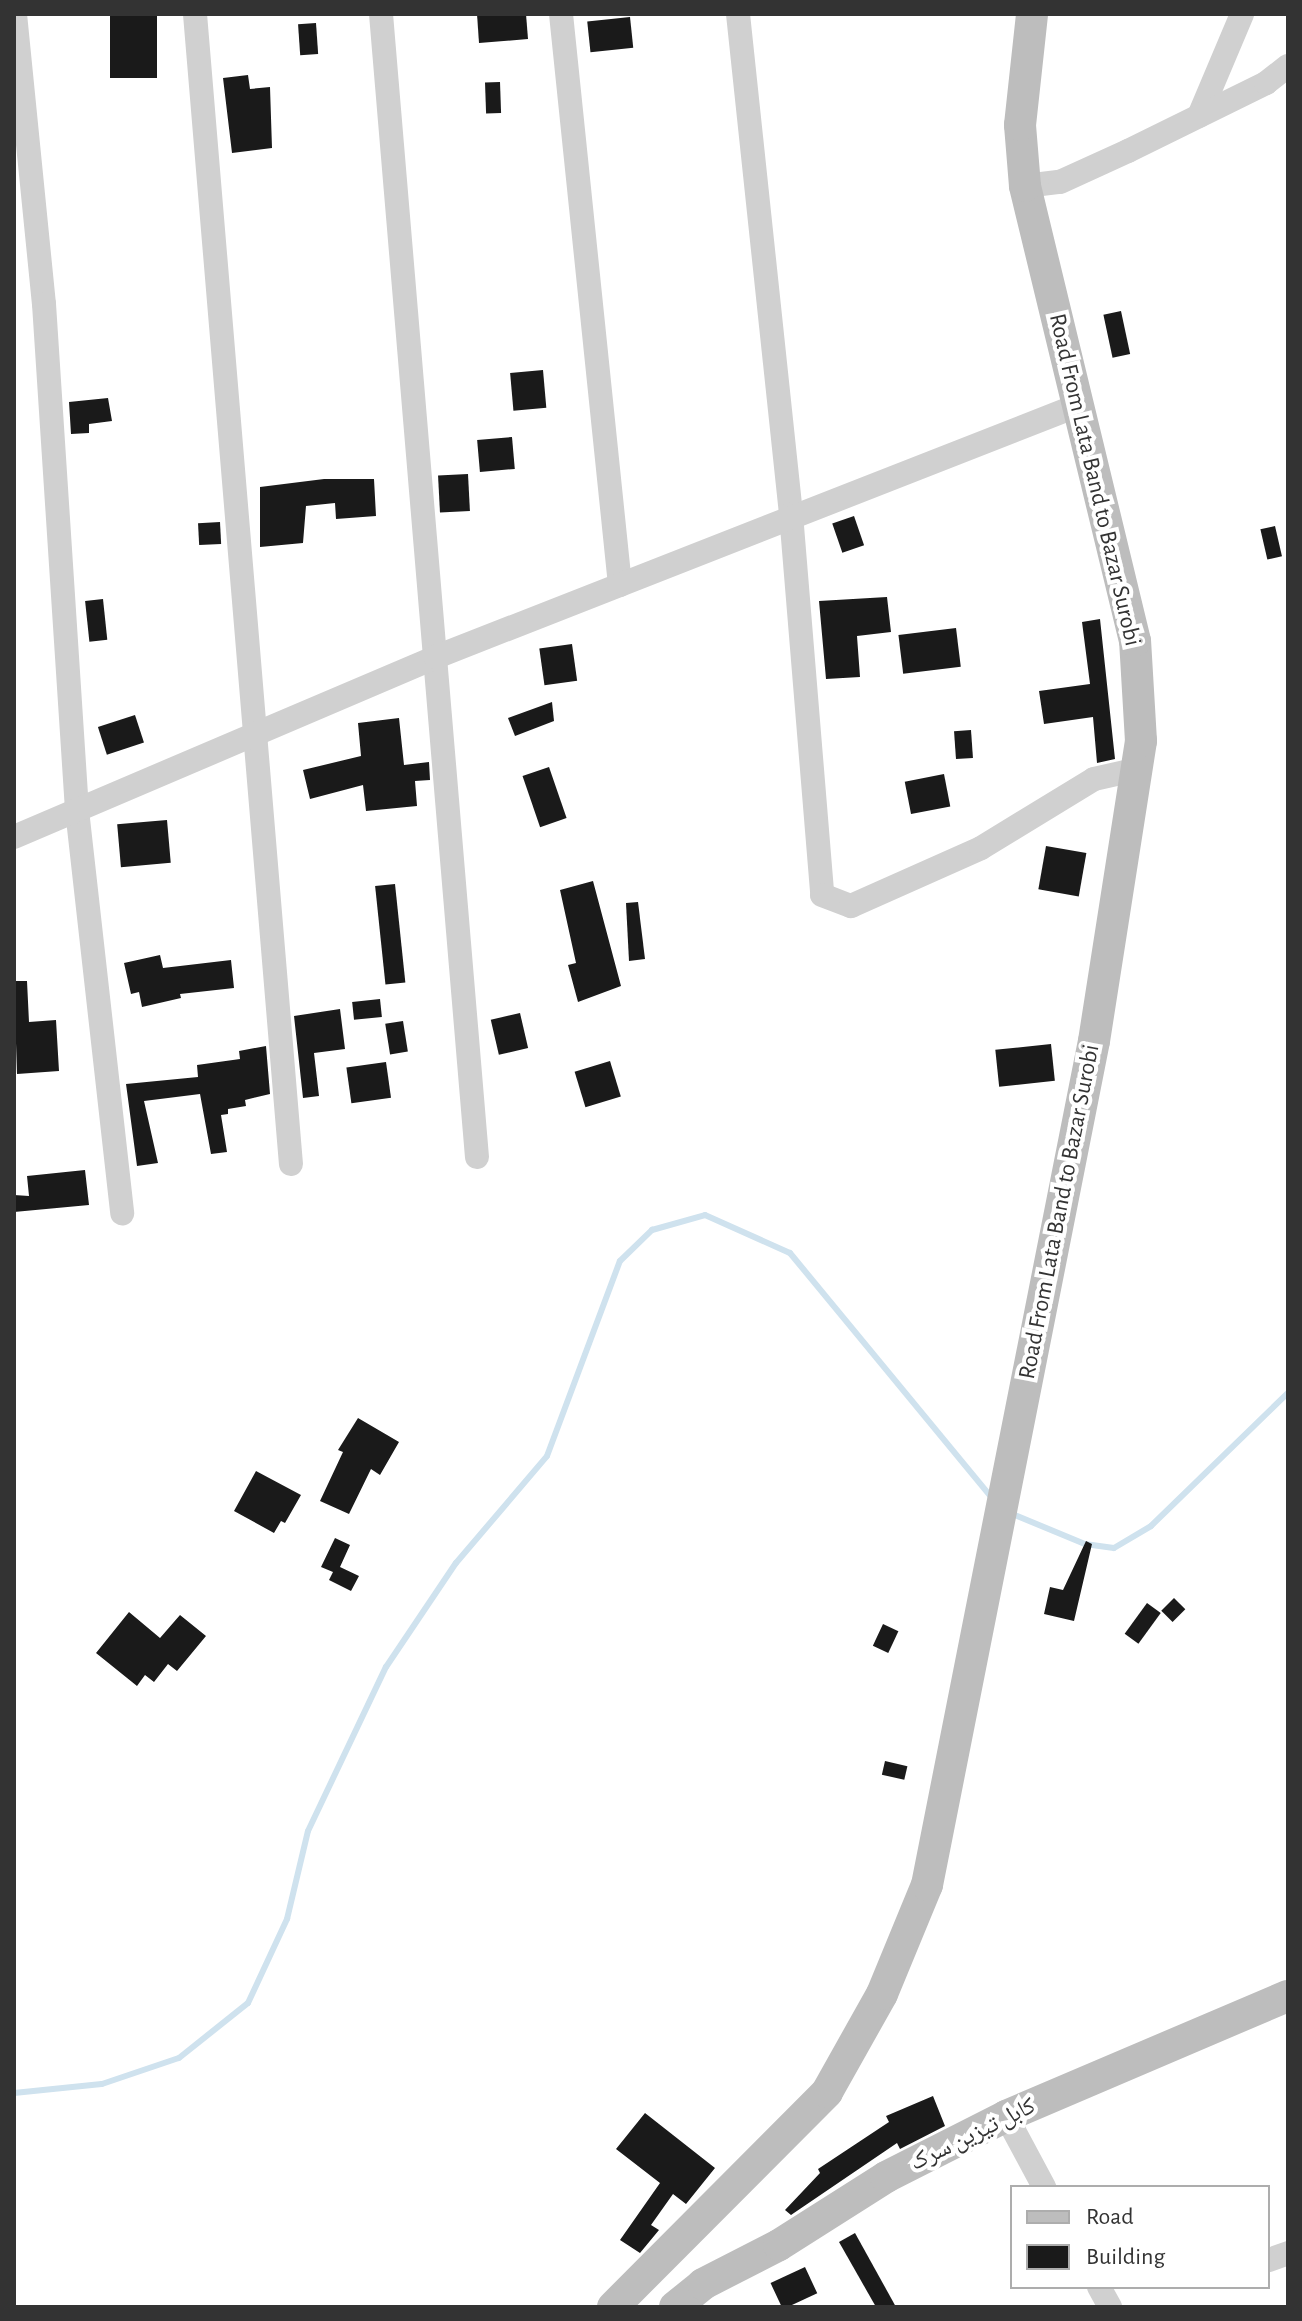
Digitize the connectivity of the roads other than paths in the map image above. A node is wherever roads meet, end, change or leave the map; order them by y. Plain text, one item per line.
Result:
1 (15, 14) edge
2 (195, 14) edge
3 (381, 14) edge
4 (561, 14) edge
5 (738, 14) edge
6 (1032, 14) edge
7 (1242, 14) edge
8 (1288, 66) edge
9 (1199, 116) junction
10 (1025, 186) junction
11 (1076, 406) junction
12 (791, 514) junction
13 (620, 585) junction
14 (436, 657) junction
15 (256, 735) junction
16 (1134, 770) junction
17 (77, 810) junction
18 (14, 837) edge
19 (477, 1157) dead end
20 (291, 1164) dead end
21 (122, 1214) dead end
22 (1288, 1996) edge
23 (1006, 2116) junction
24 (1043, 2185) edge
25 (1100, 2289) edge
26 (613, 2307) edge
27 (675, 2307) edge
28 (1110, 2307) edge

1 - 17 street
2 - 15 street
3 - 14 street
4 - 13 street
5 - 12 street
6 - 10 main road, Road From Lata Band to Bazar Surobi
7 - 9 street
8 - 9 street
9 - 10 street
10 - 11 main road, Road From Lata Band to Bazar Surobi
11 - 12 street
11 - 16 main road, Road From Lata Band to Bazar Surobi
12 - 13 street
12 - 16 street
13 - 14 street
14 - 15 street
14 - 19 street
15 - 17 street
15 - 20 street
16 - 26 main road, Road From Lata Band to Bazar Surobi
17 - 18 street
17 - 21 street
22 - 23 main road, کابل تیزین سرک
23 - 24 street
23 - 27 main road, کابل تیزین سرک
25 - 28 street

